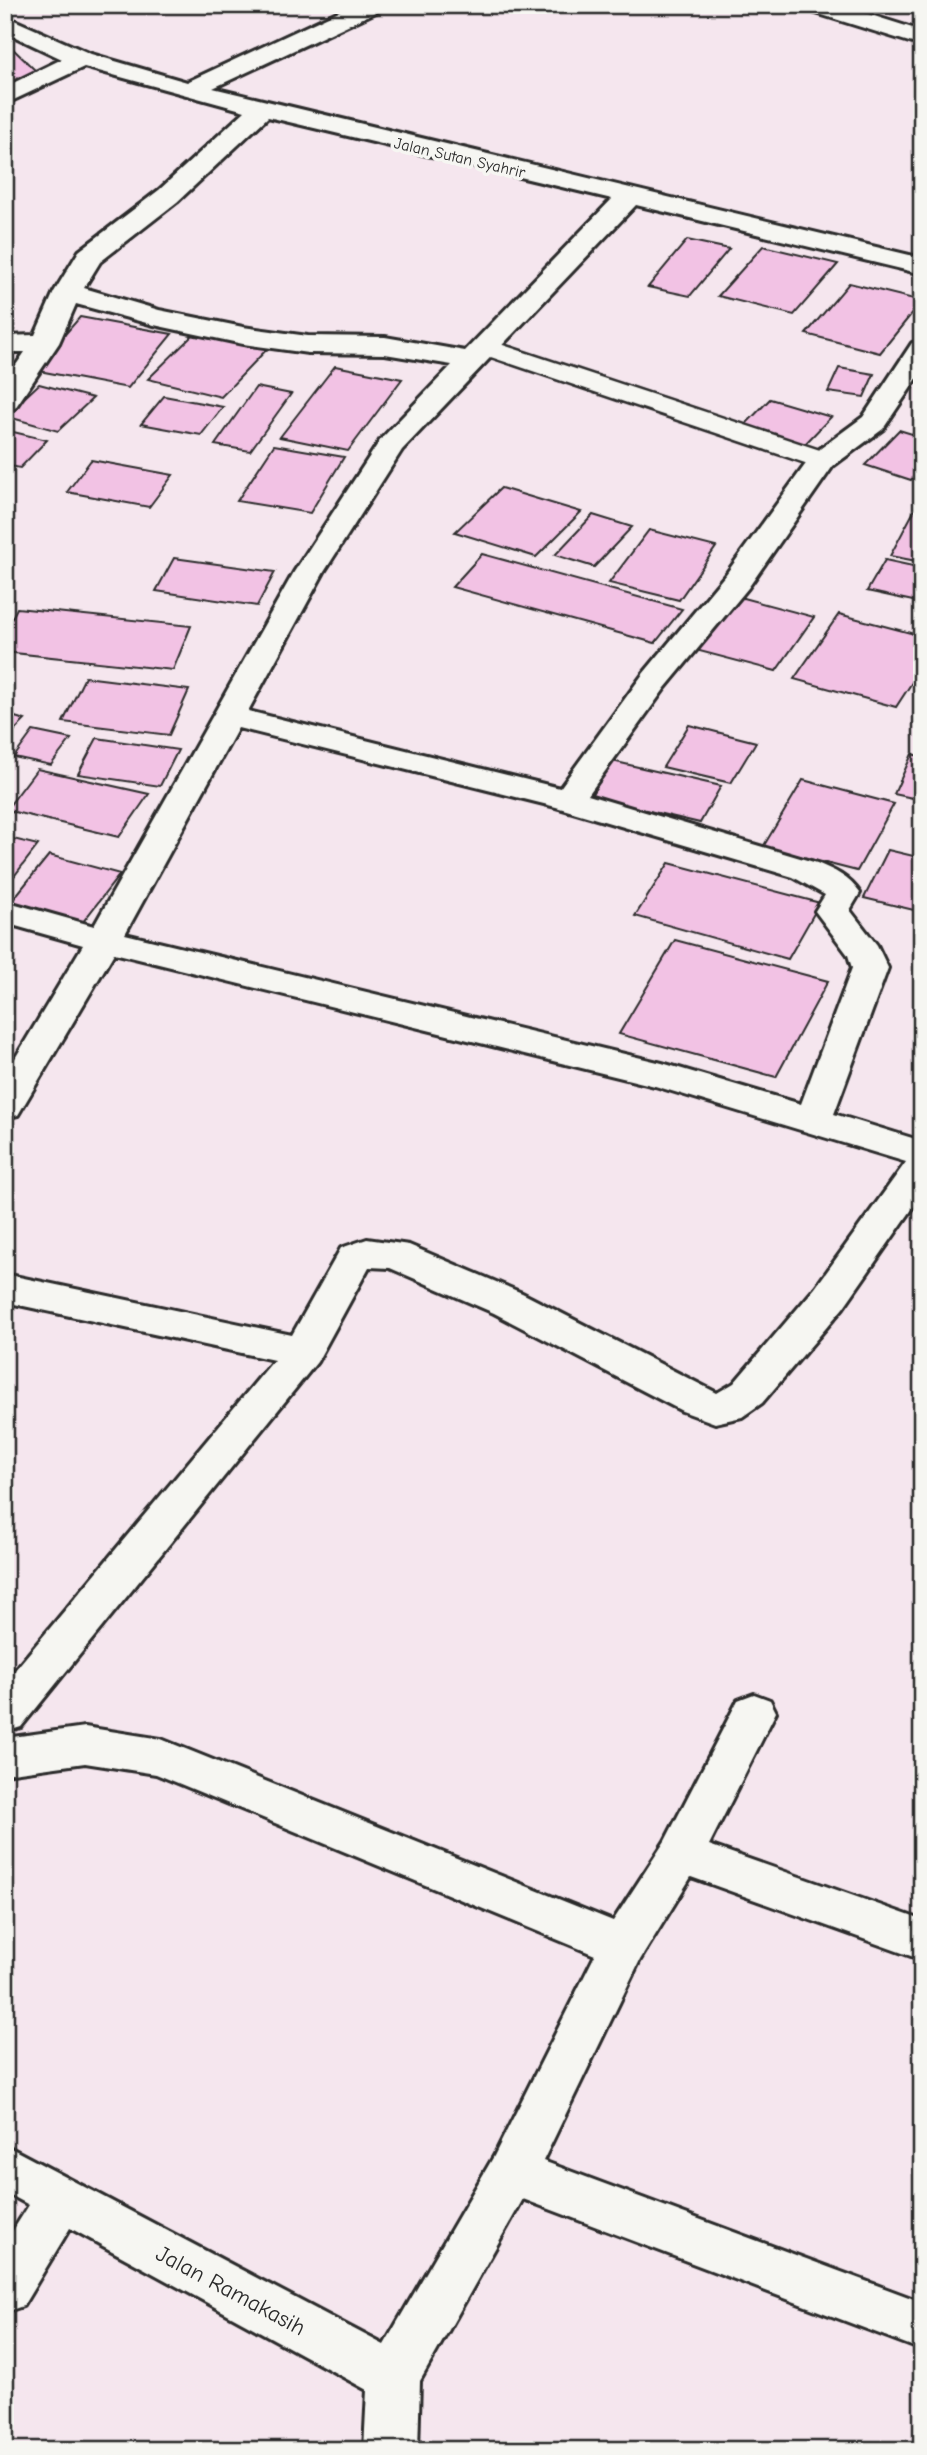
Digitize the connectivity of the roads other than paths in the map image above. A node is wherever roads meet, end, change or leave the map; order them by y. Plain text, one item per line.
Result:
1 (372, 5) edge
2 (814, 5) edge
3 (5, 23) edge
4 (922, 38) edge
5 (82, 59) junction
6 (189, 90) junction
7 (5, 97) edge
8 (263, 108) junction
9 (630, 196) junction
10 (922, 266) edge
11 (68, 292) junction
12 (45, 343) junction
13 (5, 344) edge
14 (922, 349) edge
15 (478, 354) junction
16 (5, 402) edge
17 (823, 460) junction
18 (229, 716) junction
19 (568, 800) junction
20 (5, 912) edge
21 (104, 940) junction
22 (19, 1054) edge
23 (5, 1106) edge
24 (813, 1121) junction
25 (922, 1154) edge
26 (922, 1167) edge
27 (5, 1288) edge
28 (303, 1352) junction
29 (754, 1712) dead end
30 (5, 1714) edge
31 (5, 1756) edge
32 (681, 1854) junction
33 (922, 1940) edge
34 (623, 1946) junction
35 (5, 2167) edge
36 (512, 2172) junction
37 (60, 2199) junction
38 (5, 2289) edge
39 (922, 2326) edge
40 (394, 2377) junction
41 (391, 2450) edge

1 - 6 street
2 - 4 street
3 - 5 street, Jalan Sutan Syahrir
5 - 6 street, Jalan Sutan Syahrir
5 - 7 street
6 - 8 street, Jalan Sutan Syahrir
8 - 9 street, Jalan Sutan Syahrir
8 - 11 street
9 - 10 street, Jalan Sutan Syahrir
9 - 15 street
11 - 12 street
11 - 15 street
12 - 13 street
12 - 16 street
14 - 17 street
15 - 17 lane
15 - 18 street
17 - 19 street
18 - 19 street
18 - 21 street
19 - 24 street
20 - 21 street
21 - 22 street
21 - 24 street
22 - 23 street
24 - 25 street
26 - 28 street
27 - 28 street
28 - 30 street
29 - 32 street
31 - 34 street
32 - 33 street
32 - 34 street
34 - 36 street
35 - 37 street, Jalan Ramakasih
36 - 39 street
36 - 40 street
37 - 38 street
37 - 40 street, Jalan Ramakasih
40 - 41 street

